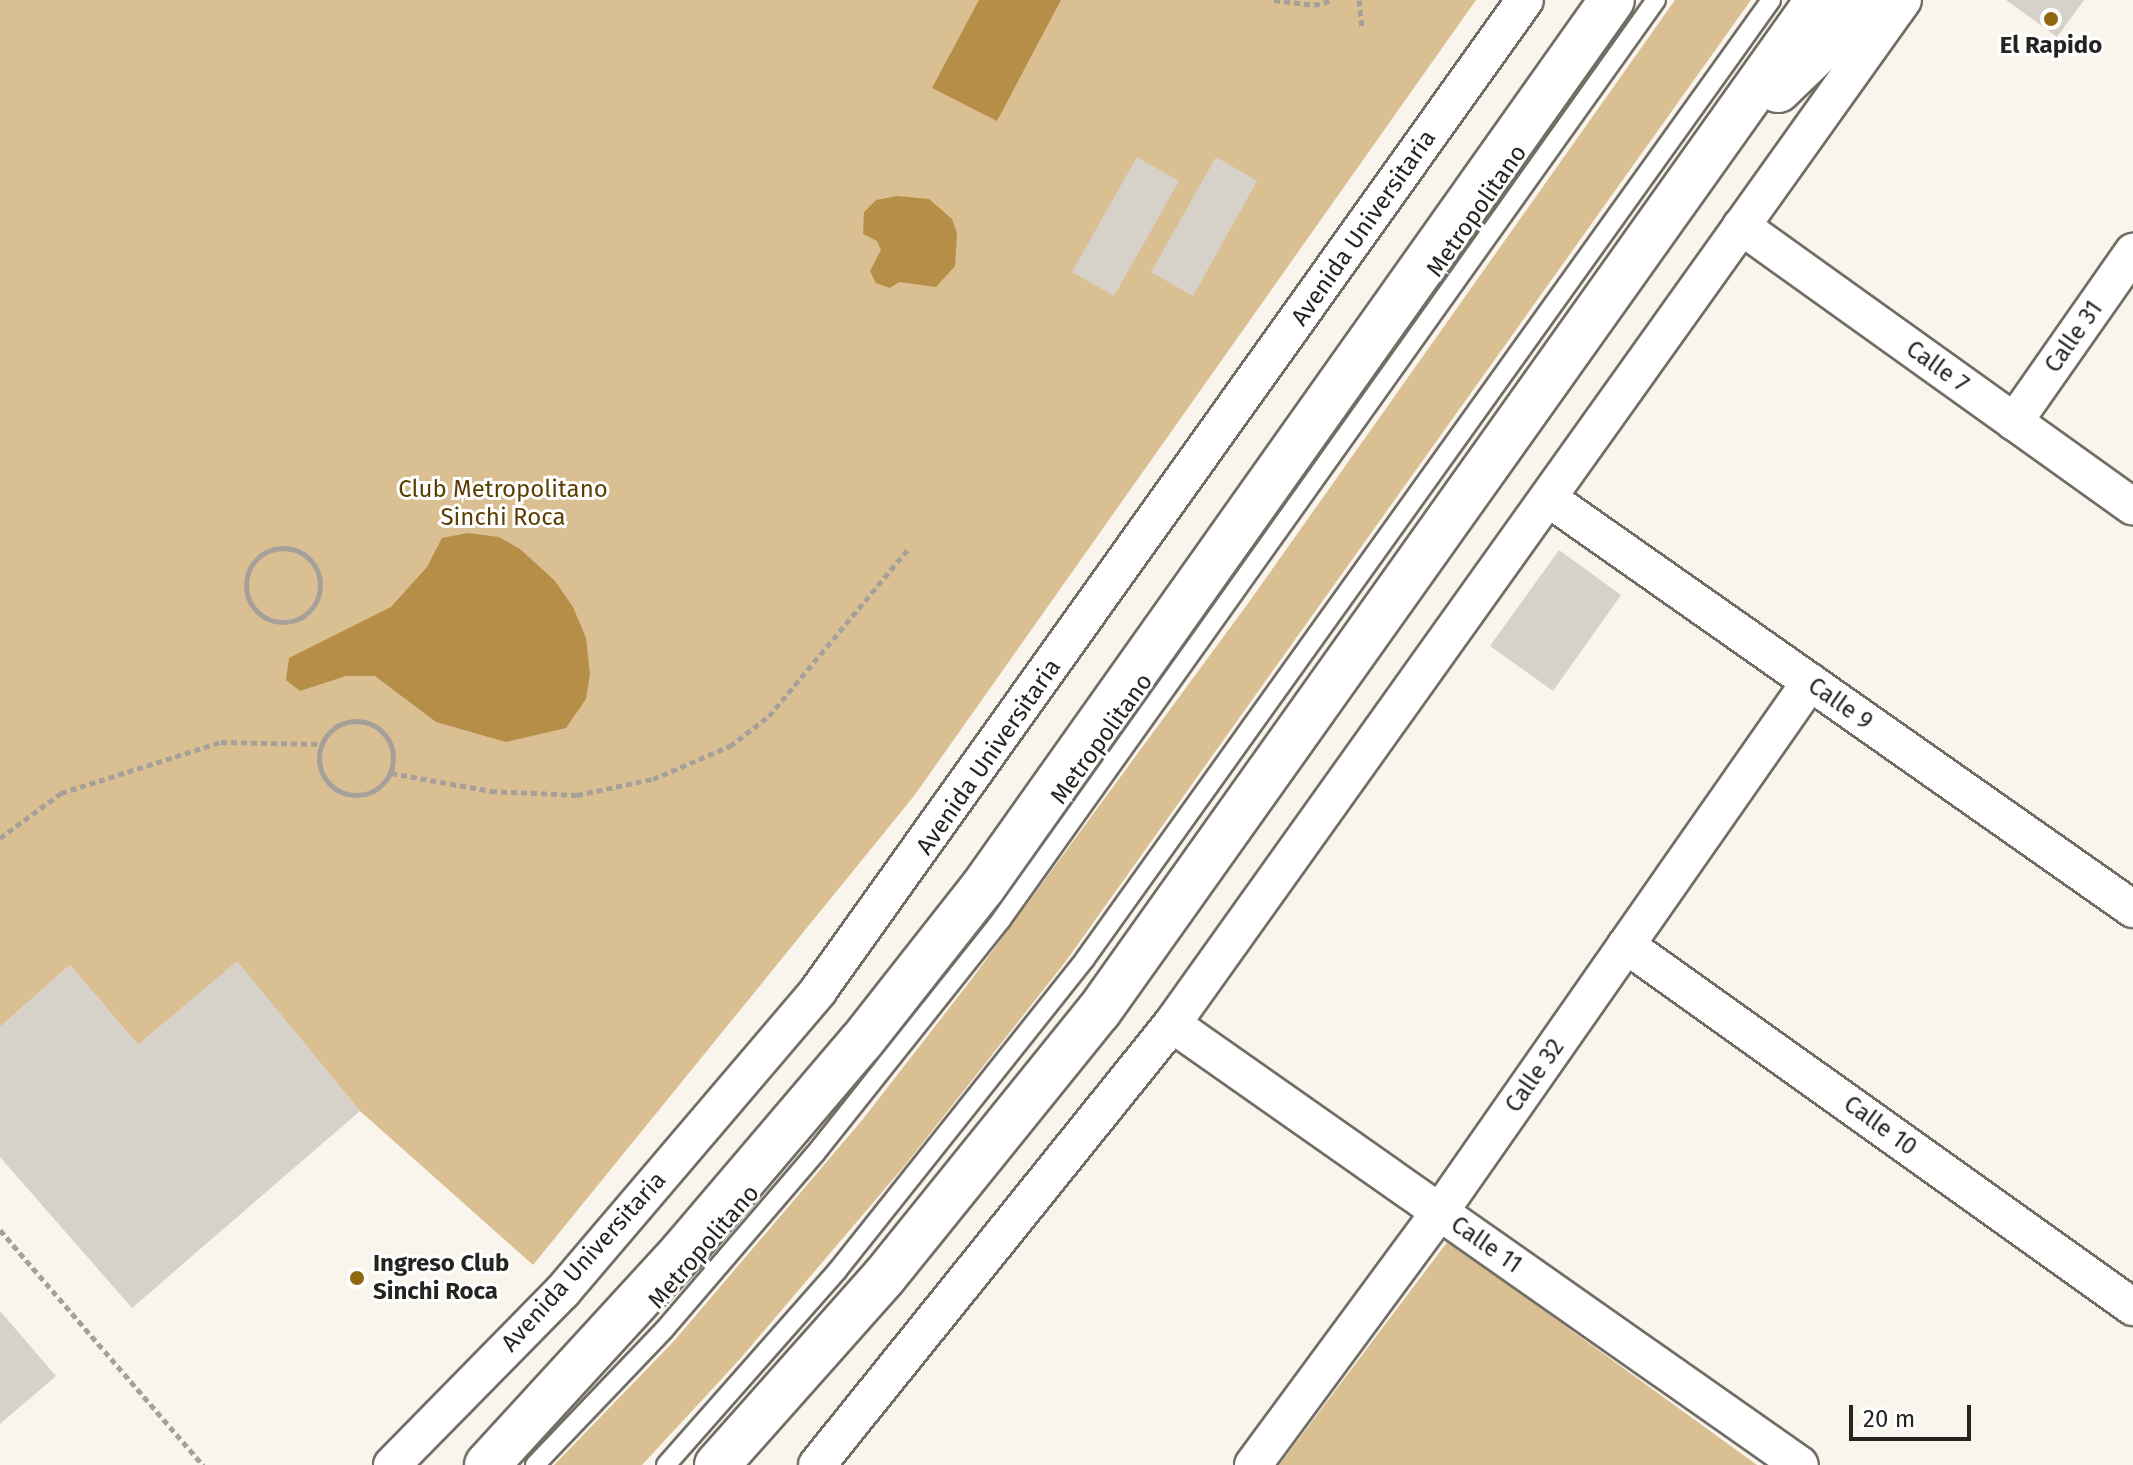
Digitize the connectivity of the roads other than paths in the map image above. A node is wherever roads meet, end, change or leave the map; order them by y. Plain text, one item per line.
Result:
1 (1525, 0) edge
2 (1611, 0) edge
3 (1656, 0) edge
4 (1771, 0) edge
5 (1818, 0) edge
6 (1872, 0) edge
7 (1903, 0) edge
8 (1720, 137) junction
9 (1741, 226) junction
10 (2133, 252) edge
11 (2014, 422) junction
12 (1548, 498) junction
13 (2133, 507) edge
14 (1810, 682) junction
15 (2133, 909) edge
16 (1626, 945) junction
17 (1172, 1024) junction
18 (1439, 1213) junction
19 (2133, 1307) edge
20 (392, 1465) edge
21 (487, 1465) edge
22 (535, 1465) edge
23 (666, 1465) edge
24 (717, 1465) edge
25 (817, 1465) edge
26 (1253, 1465) edge
27 (1800, 1465) edge

1 - 20 street, Avenida Universitaria
2 - 21 main road
3 - 22 lane, Metropolitano
4 - 23 lane
5 - 8 main road
6 - 8 main road
7 - 9 street
8 - 24 main road
9 - 11 street, Calle 7
9 - 12 street
10 - 11 street, Calle 31
11 - 13 street, Calle 7
12 - 14 street, Calle 9
12 - 17 street
14 - 15 street, Calle 9
14 - 16 street, Calle 32
16 - 18 street, Calle 32
16 - 19 street, Calle 10
17 - 18 street, Calle 11
17 - 25 street
18 - 26 street, Calle 32
18 - 27 street, Calle 11

